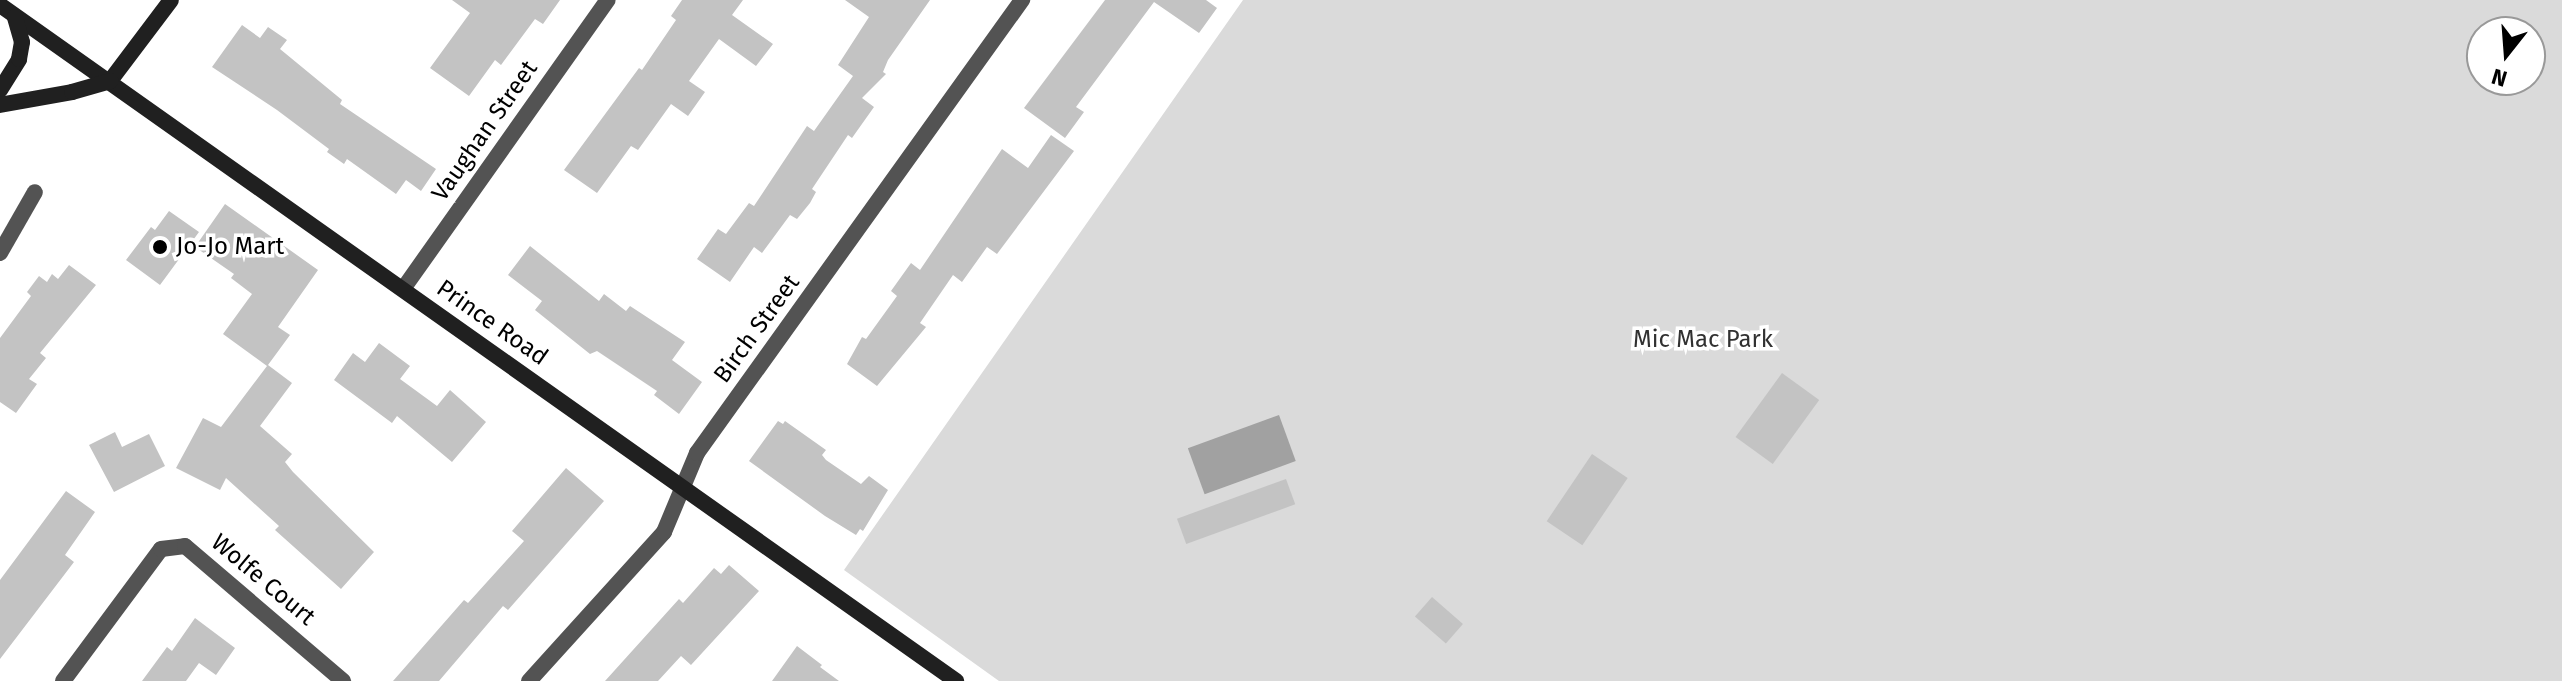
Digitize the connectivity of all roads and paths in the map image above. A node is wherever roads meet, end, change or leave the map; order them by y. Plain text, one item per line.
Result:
1 (171, 0) edge
2 (608, 0) edge
3 (1022, 0) edge
4 (0, 5) edge
5 (15, 17) junction
6 (110, 81) junction
7 (0, 90) edge
8 (0, 105) edge
9 (35, 192) dead end
10 (0, 253) edge
11 (403, 289) junction
12 (683, 488) junction
13 (950, 679) edge
14 (63, 681) edge
15 (343, 681) edge
16 (529, 681) edge

1 - 6 street
2 - 11 street, Vaughan Street
3 - 12 street, Birch Street
4 - 5 street, Prince Road
5 - 6 street, Prince Road
5 - 7 street
6 - 8 street
6 - 11 street, Prince Road
9 - 10 street
11 - 12 street, Prince Road
12 - 13 street, Prince Road
12 - 16 street, Birch Street
14 - 15 street, Wolfe Court

